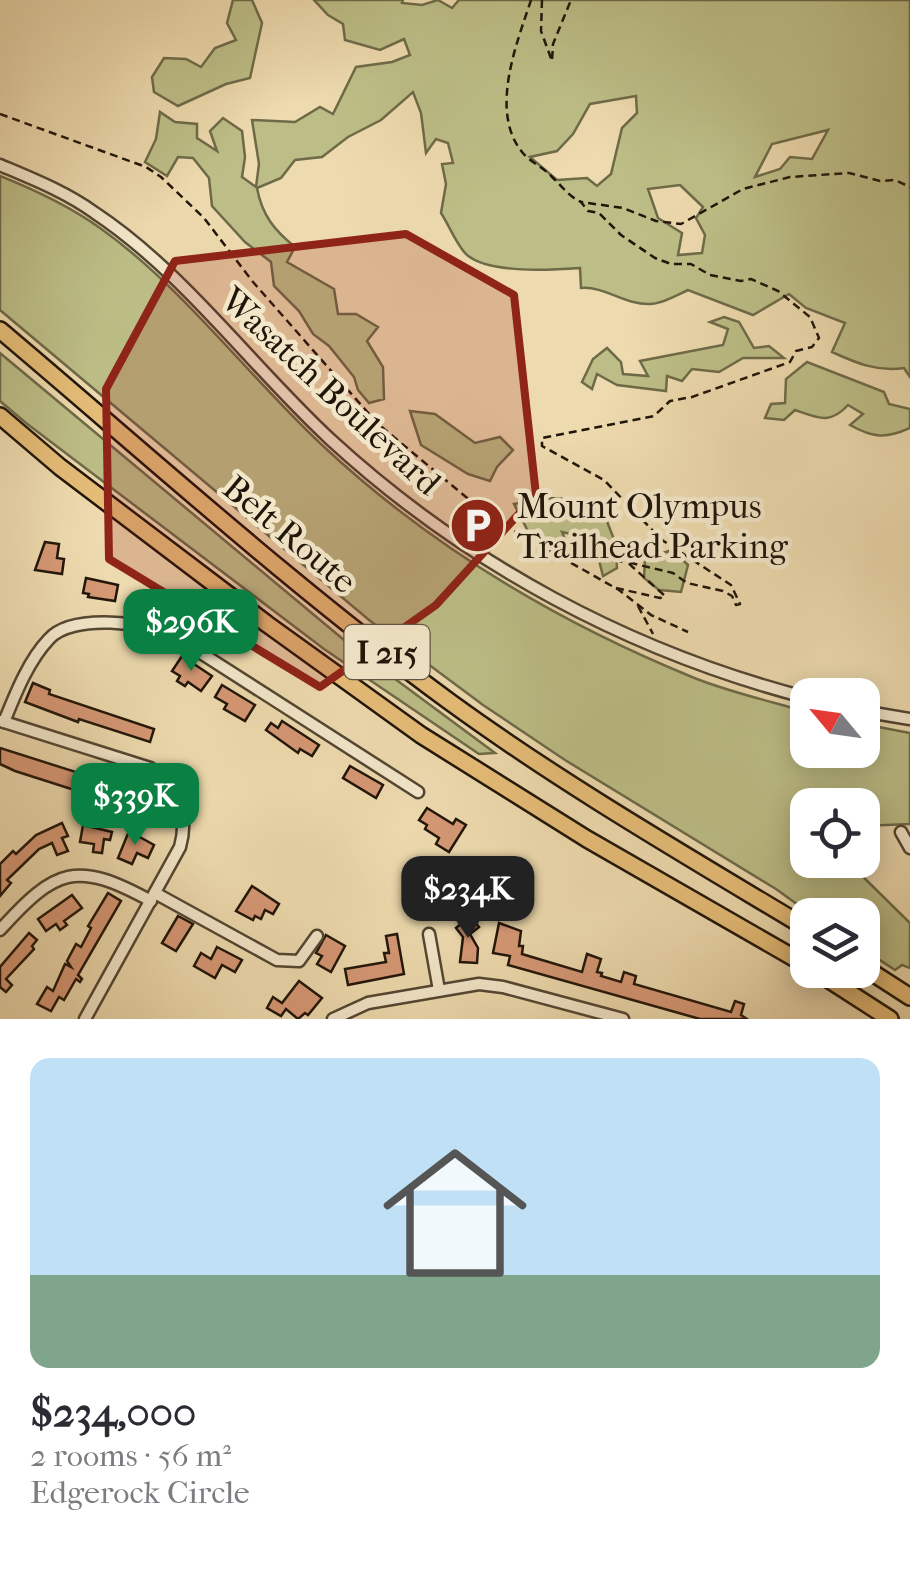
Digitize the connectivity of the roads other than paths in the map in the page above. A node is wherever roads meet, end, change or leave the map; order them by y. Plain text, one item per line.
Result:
1 (0, 165) edge
2 (0, 330) edge
3 (0, 416) edge
4 (790, 693) edge
5 (880, 714) edge
6 (910, 720) edge
7 (2, 721) edge
8 (418, 792) dead end
9 (901, 832) dead end
10 (910, 848) edge
11 (153, 897) junction
12 (790, 919) edge
13 (0, 930) edge
14 (428, 934) dead end
15 (317, 936) dead end
16 (790, 956) edge
17 (880, 978) edge
18 (842, 988) edge
19 (439, 990) junction
20 (910, 997) edge
21 (85, 1019) edge
22 (333, 1019) edge
23 (623, 1019) edge
24 (890, 1019) edge

1 - 4 street, Wasatch Boulevard
2 - 12 highway, Belt Route / I 215
3 - 16 highway, I 215
5 - 6 street
7 - 8 street
7 - 11 street
9 - 10 street
11 - 13 street
11 - 15 street
11 - 21 street
14 - 19 street
17 - 20 highway
18 - 24 highway
19 - 22 street
19 - 23 street

